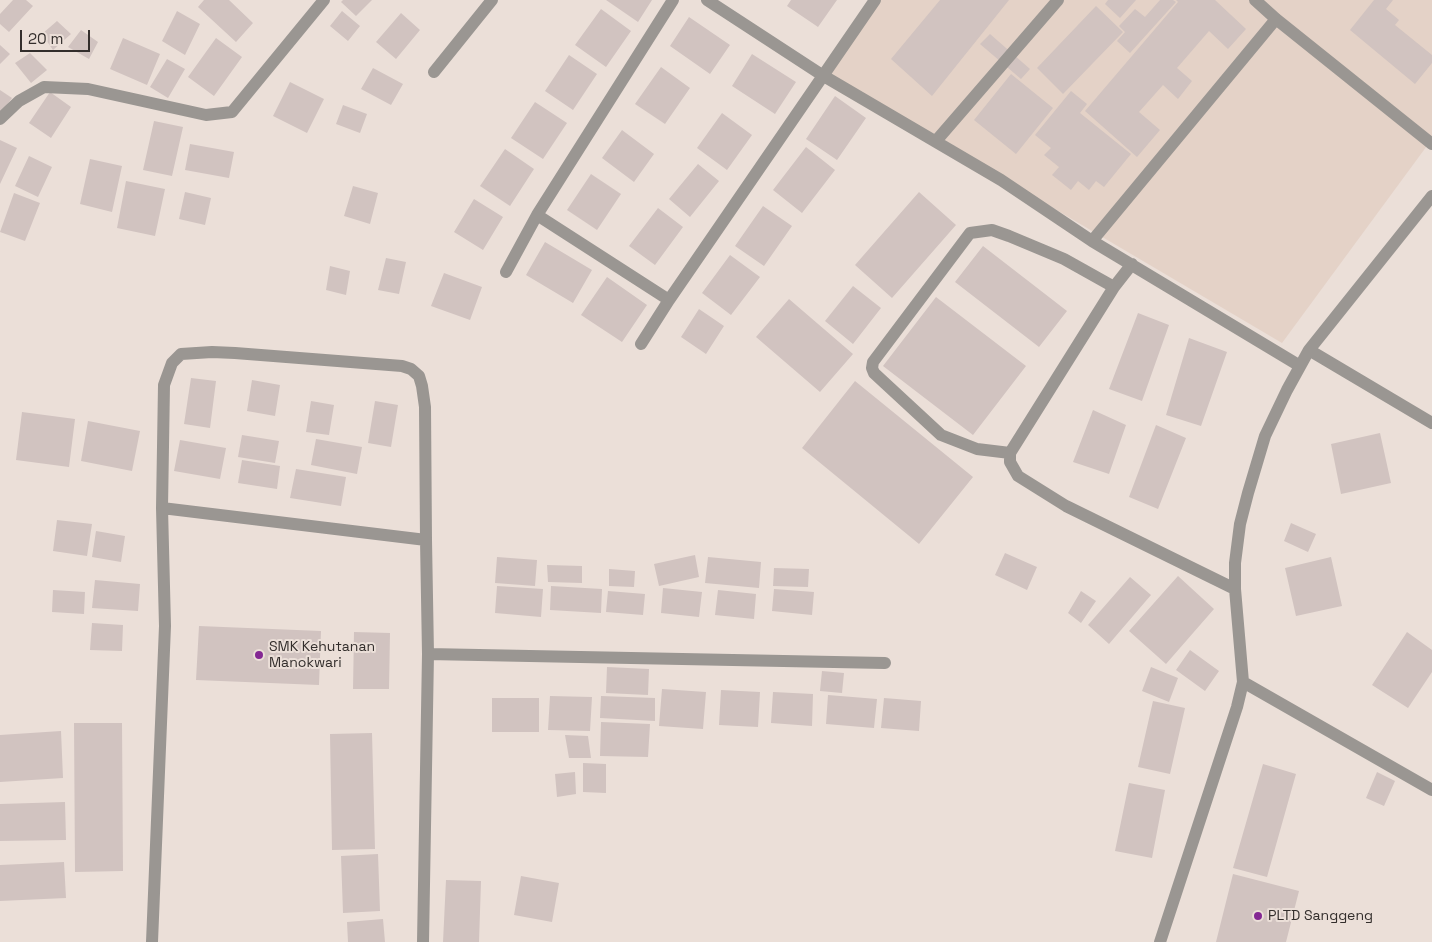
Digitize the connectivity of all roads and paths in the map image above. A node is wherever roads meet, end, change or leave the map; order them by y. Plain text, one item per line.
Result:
1 (324, 0) edge
2 (492, 0) edge
3 (673, 0) edge
4 (707, 0) edge
5 (875, 0) edge
6 (1058, 0) edge
7 (1254, 0) edge
8 (1276, 19) junction
9 (434, 72) dead end
10 (822, 75) junction
11 (0, 120) edge
12 (936, 142) junction
13 (1432, 144) edge
14 (1432, 196) edge
15 (537, 215) junction
16 (1092, 240) junction
17 (1132, 264) junction
18 (506, 272) dead end
19 (1114, 287) junction
20 (669, 300) junction
21 (641, 344) dead end
22 (1309, 350) junction
23 (1300, 366) junction
24 (1432, 423) edge
25 (1010, 454) junction
26 (162, 508) junction
27 (426, 540) junction
28 (1235, 589) junction
29 (428, 654) junction
30 (886, 663) dead end
31 (1243, 682) junction
32 (1432, 790) edge
33 (152, 942) edge
34 (423, 942) edge
35 (1160, 942) edge

1 - 11 street
2 - 9 street
3 - 15 street
4 - 10 street
5 - 10 street
6 - 12 street
7 - 8 street
8 - 13 street
8 - 16 street
10 - 12 street
10 - 20 street
12 - 16 street
14 - 22 street
15 - 18 street
15 - 20 street
16 - 17 street
17 - 19 street
17 - 23 street
19 - 25 street
19 - 25 street
20 - 21 street
22 - 23 street
22 - 24 street
23 - 28 street
25 - 28 street
26 - 27 street
26 - 27 street
26 - 33 street
27 - 29 street
28 - 31 street
29 - 30 street
29 - 34 street
31 - 32 street
31 - 35 street

